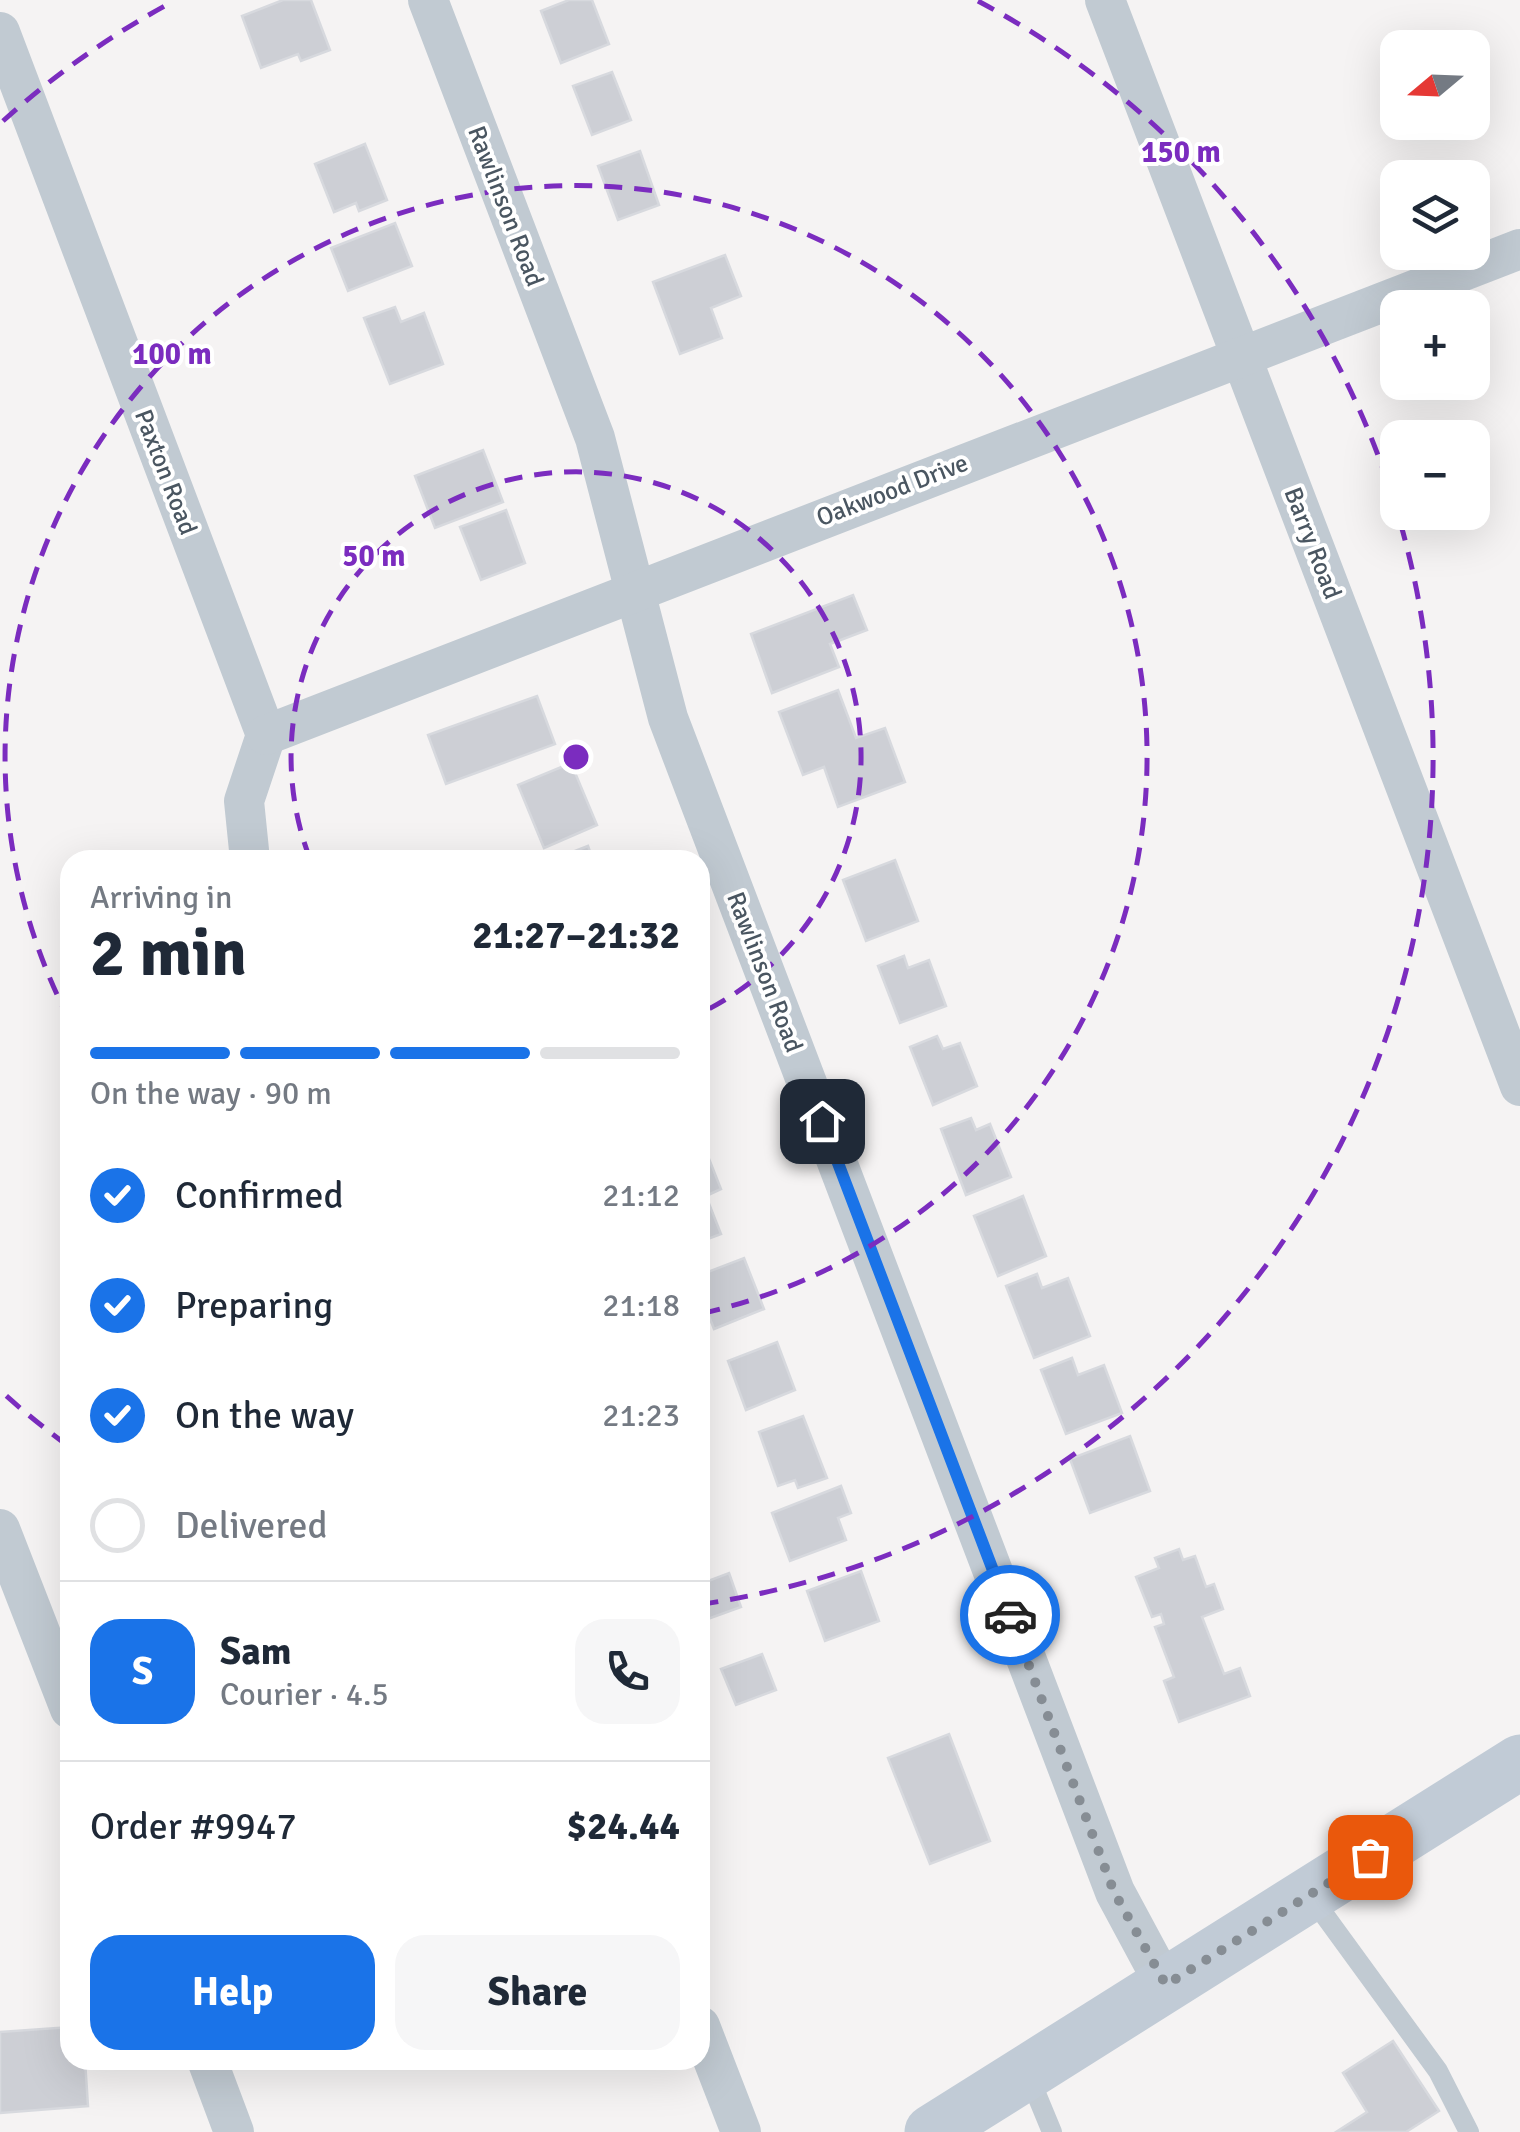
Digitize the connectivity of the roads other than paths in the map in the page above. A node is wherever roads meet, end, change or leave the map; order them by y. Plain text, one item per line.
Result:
1 (428, 0) edge
2 (1105, 0) edge
3 (0, 32) edge
4 (1520, 249) edge
5 (1241, 354) junction
6 (637, 588) junction
7 (266, 735) junction
8 (249, 850) edge
9 (1520, 1086) edge
10 (0, 1529) edge
11 (60, 1683) edge
12 (1520, 1762) edge
13 (1309, 1894) junction
14 (1166, 1985) junction
15 (710, 2052) edge
16 (210, 2070) edge
17 (1028, 2072) junction
18 (234, 2132) edge
19 (741, 2132) edge
20 (932, 2132) edge
21 (1052, 2132) edge
22 (1469, 2132) edge

1 - 6 street, Rawlinson Road
2 - 5 street, Barry Road
3 - 7 street, Paxton Road
4 - 5 street, Oakwood Drive
5 - 6 street, Oakwood Drive
5 - 9 street, Barry Road
6 - 7 street, Oakwood Drive
6 - 14 street, Rawlinson Road
7 - 8 street
10 - 11 street
12 - 13 main road
13 - 14 main road
13 - 22 lane
14 - 17 main road
15 - 19 street
16 - 18 street
17 - 20 main road
17 - 21 lane

